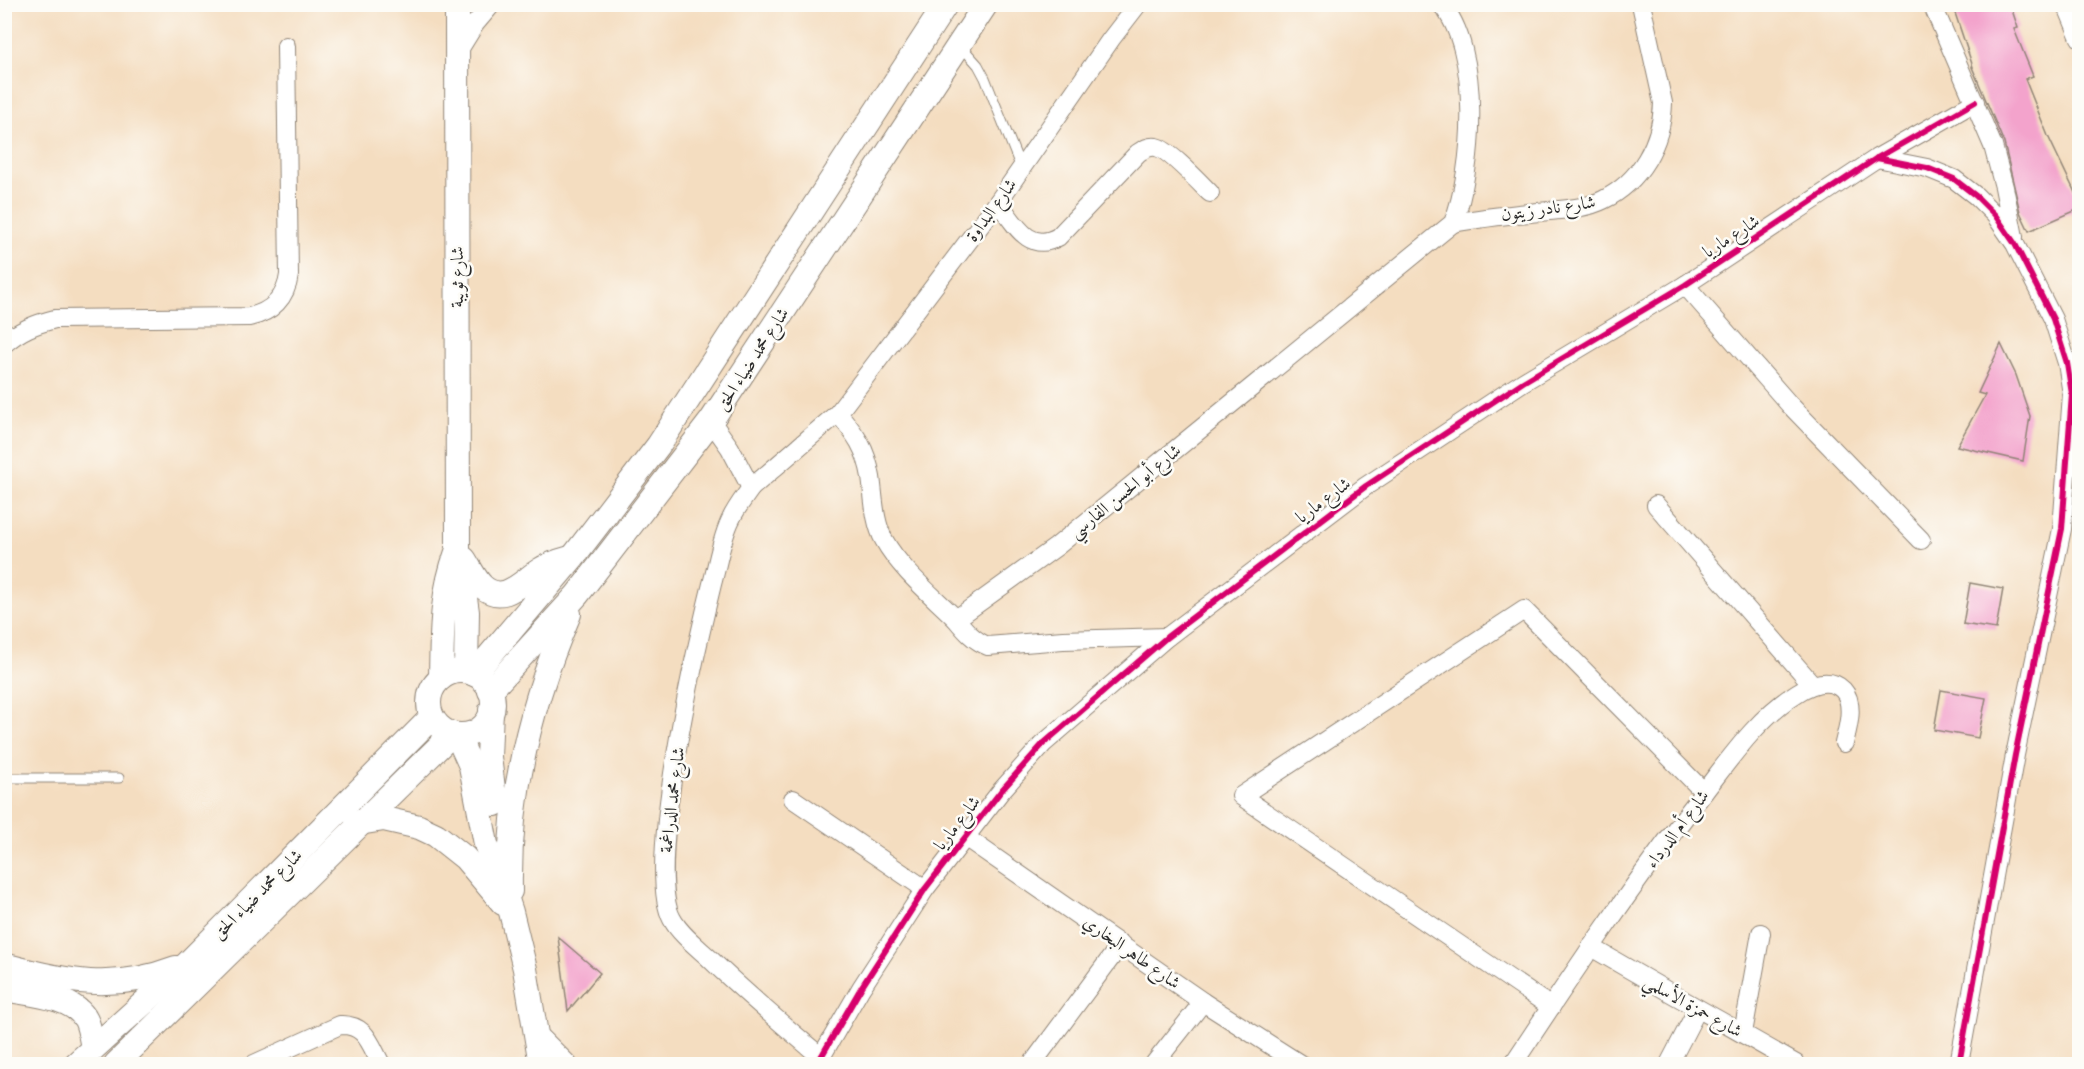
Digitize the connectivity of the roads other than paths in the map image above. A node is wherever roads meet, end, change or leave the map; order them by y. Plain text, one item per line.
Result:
1 (456, 4) edge
2 (492, 4) edge
3 (946, 4) edge
4 (986, 4) edge
5 (1138, 4) edge
6 (1441, 4) edge
7 (1641, 4) edge
8 (1932, 4) edge
9 (2066, 4) edge
10 (2079, 38) edge
11 (959, 44) junction
12 (286, 45) dead end
13 (457, 55) junction
14 (1976, 102) junction
15 (1877, 158) junction
16 (1021, 168) junction
17 (1210, 193) dead end
18 (998, 202) junction
19 (1453, 223) junction
20 (2015, 244) junction
21 (1685, 285) junction
22 (8, 334) edge
23 (838, 412) junction
24 (711, 421) junction
25 (751, 488) junction
26 (1656, 506) dead end
27 (2071, 530) edge
28 (1921, 540) dead end
29 (458, 549) junction
30 (573, 557) junction
31 (577, 595) junction
32 (956, 619) junction
33 (1167, 637) junction
34 (470, 673) junction
35 (441, 678) junction
36 (1812, 684) junction
37 (491, 701) junction
38 (432, 717) junction
39 (454, 734) junction
40 (1844, 743) dead end
41 (4, 778) edge
42 (119, 778) dead end
43 (1704, 792) junction
44 (793, 799) dead end
45 (351, 815) junction
46 (965, 837) junction
47 (498, 872) junction
48 (925, 889) junction
49 (511, 912) junction
50 (1761, 933) dead end
51 (1121, 944) junction
52 (1591, 947) junction
53 (187, 964) junction
54 (5, 971) edge
55 (1203, 1002) junction
56 (1551, 1007) junction
57 (1697, 1010) junction
58 (537, 1033) junction
59 (1743, 1034) junction
60 (84, 1056) edge
61 (819, 1061) edge
62 (120, 1063) edge
63 (254, 1065) edge
64 (381, 1065) edge
65 (541, 1065) edge
66 (568, 1065) edge
67 (1032, 1065) edge
68 (1154, 1065) edge
69 (1300, 1065) edge
70 (1513, 1065) edge
71 (1669, 1065) edge
72 (1796, 1065) edge
73 (1959, 1065) edge

1 - 13 main road, شارع ثويبة
2 - 13 street
3 - 30 main road, شارع محمد ضياء الحق
4 - 11 main road, شارع محمد ضياء الحق
5 - 16 street, شارع البداوة
6 - 19 street
7 - 19 street, شارع نادر زيتون
8 - 14 street
9 - 10 street
11 - 16 lane
11 - 24 main road, شارع محمد ضياء الحق
12 - 22 street
13 - 29 main road, شارع ثويبة
14 - 15 street, شارع ماريا
14 - 20 street
15 - 20 street
15 - 21 street, شارع ماريا
16 - 18 street, شارع البداوة
17 - 18 street
18 - 23 street, شارع البداوة
19 - 32 street, شارع أبو الحسن الفارسي
20 - 27 street
21 - 28 street
21 - 33 street, شارع ماريا
23 - 25 street
23 - 32 street
24 - 25 street
24 - 31 main road, شارع محمد ضياء الحق
25 - 61 street, شارع محمد الدراغمة
26 - 36 street
27 - 73 street
29 - 30 main road
29 - 34 main road, شارع ثويبة
29 - 35 main road, شارع ثويبة
30 - 34 main road, شارع محمد ضياء الحق
31 - 37 main road, شارع محمد ضياء الحق
31 - 49 main road
32 - 33 street
33 - 46 street, شارع ماريا
34 - 35 main road
34 - 37 main road
35 - 38 main road
36 - 40 street
36 - 43 street, شارع أم الدرداء
37 - 39 main road
37 - 47 main road
38 - 39 main road
38 - 45 main road, شارع محمد ضياء الحق
39 - 45 main road, شارع محمد ضياء الحق
39 - 47 main road
41 - 42 lane
43 - 52 street, شارع أم الدرداء
43 - 56 street
44 - 48 street
45 - 49 main road
45 - 53 main road, شارع محمد ضياء الحق
45 - 62 main road, شارع محمد ضياء الحق
46 - 48 street, شارع ماريا
46 - 51 street, شارع طاهر البخاري
47 - 49 main road
48 - 61 street, شارع ماريا
49 - 58 main road
50 - 59 street
51 - 55 street, شارع طاهر البخاري
51 - 67 street
52 - 56 street, شارع أم الدرداء
52 - 57 street, شارع حمزة الأسلمي
53 - 54 main road
53 - 60 main road, شارع محمد ضياء الحق
54 - 60 main road
55 - 68 street
55 - 69 street, شارع طاهر البخاري
56 - 70 street, شارع أم الدرداء
57 - 59 street, شارع حمزة الأسلمي
57 - 71 street
58 - 65 main road
58 - 66 street
59 - 72 street, شارع حمزة الأسلمي
63 - 64 street

